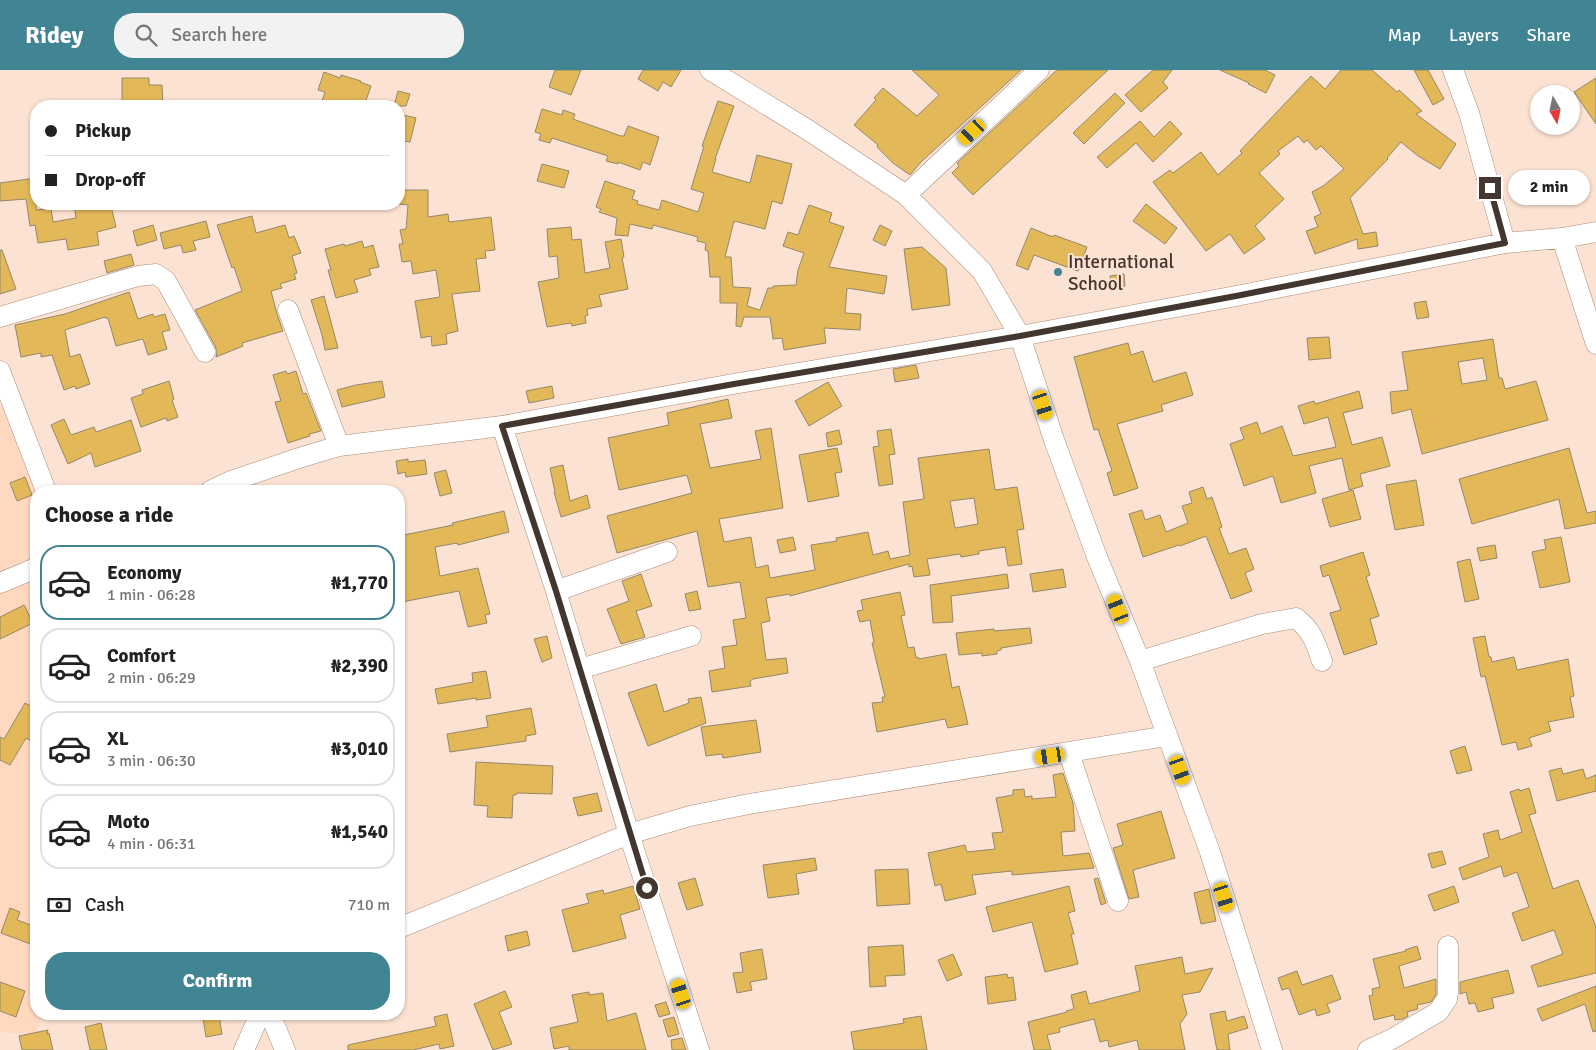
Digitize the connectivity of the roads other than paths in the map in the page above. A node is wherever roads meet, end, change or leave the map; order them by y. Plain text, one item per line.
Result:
1 (710, 70) edge
2 (1038, 70) edge
3 (1453, 70) edge
4 (906, 195) junction
5 (1596, 232) edge
6 (1562, 238) junction
7 (1505, 243) junction
8 (288, 310) dead end
9 (0, 317) edge
10 (1020, 336) junction
11 (1596, 344) edge
12 (205, 352) dead end
13 (0, 371) edge
14 (502, 426) junction
15 (339, 446) junction
16 (44, 485) edge
17 (224, 485) edge
18 (667, 552) dead end
19 (30, 570) edge
20 (0, 583) edge
21 (556, 591) junction
22 (691, 636) dead end
23 (1322, 660) dead end
24 (1140, 661) junction
25 (580, 669) junction
26 (1167, 736) junction
27 (1069, 753) junction
28 (629, 834) junction
29 (1118, 901) dead end
30 (405, 926) edge
31 (1448, 946) dead end
32 (257, 1020) edge
33 (273, 1020) edge
34 (244, 1050) edge
35 (286, 1050) edge
36 (699, 1050) edge
37 (1272, 1050) edge
38 (1368, 1050) edge

1 - 4 street
2 - 4 street
3 - 7 street
4 - 10 street
5 - 6 street
6 - 7 street
6 - 11 street
7 - 10 street
8 - 15 street
9 - 12 street
10 - 14 street
10 - 24 street
13 - 16 street
14 - 15 street
14 - 21 street
15 - 17 street
18 - 21 street
19 - 20 street
21 - 25 street
22 - 25 street
23 - 24 street
24 - 26 street
25 - 28 street
26 - 27 street
26 - 37 street
27 - 28 street
27 - 29 street
28 - 30 street
28 - 36 street
31 - 38 street
32 - 34 street
33 - 35 street

